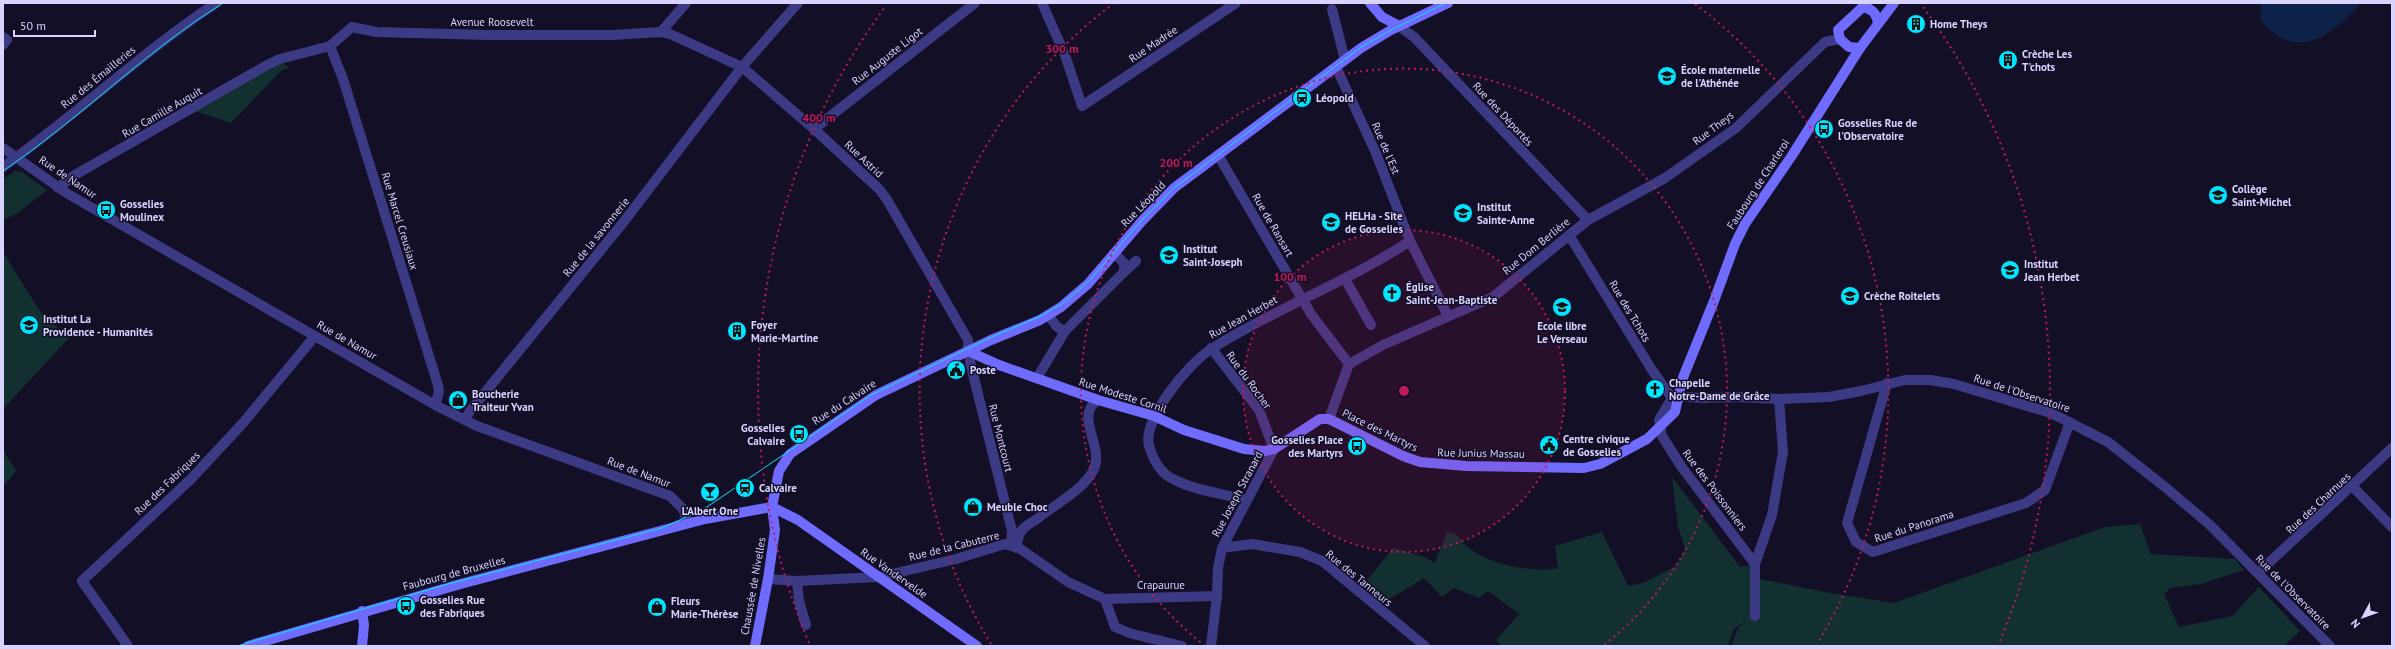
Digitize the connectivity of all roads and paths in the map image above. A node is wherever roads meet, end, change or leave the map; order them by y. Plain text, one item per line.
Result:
1 (216, 3) edge
2 (686, 3) edge
3 (798, 3) edge
4 (975, 3) edge
5 (1042, 3) edge
6 (1236, 3) edge
7 (1370, 3) edge
8 (1448, 3) edge
9 (1894, 3) edge
10 (1865, 5) edge
11 (1332, 9) dead end
12 (1878, 23) junction
13 (1399, 26) junction
14 (661, 32) junction
15 (3, 37) edge
16 (1840, 39) junction
17 (3, 45) edge
18 (330, 46) junction
19 (1849, 47) junction
20 (1860, 48) junction
21 (1853, 59) junction
22 (1345, 60) junction
23 (742, 67) junction
24 (1336, 67) junction
25 (814, 129) junction
26 (3, 148) edge
27 (1218, 155) junction
28 (17, 157) junction
29 (3, 167) edge
30 (58, 188) junction
31 (1588, 220) junction
32 (1569, 235) junction
33 (1410, 241) junction
34 (1114, 253) junction
35 (1136, 261) dead end
36 (1124, 272) junction
37 (1345, 279) junction
38 (1302, 298) junction
39 (1048, 315) junction
40 (1448, 316) junction
41 (1371, 325) dead end
42 (1065, 331) junction
43 (315, 336) junction
44 (1211, 348) junction
45 (968, 351) junction
46 (1350, 364) junction
47 (1037, 378) junction
48 (1887, 383) junction
49 (1675, 397) junction
50 (1778, 399) junction
51 (1098, 400) junction
52 (435, 405) junction
53 (1154, 416) junction
54 (1329, 419) junction
55 (465, 420) junction
56 (2070, 422) junction
57 (1659, 429) junction
58 (2392, 448) edge
59 (1274, 449) junction
60 (783, 461) joint
61 (1420, 462) joint
62 (2353, 487) junction
63 (1246, 500) junction
64 (772, 507) junction
65 (688, 523) junction
66 (2392, 527) edge
67 (1017, 531) junction
68 (1013, 547) junction
69 (1222, 548) junction
70 (1755, 564) junction
71 (2258, 573) junction
72 (878, 577) junction
73 (768, 579) junction
74 (797, 581) junction
75 (1217, 596) junction
76 (1105, 599) junction
77 (362, 611) junction
78 (1754, 616) dead end
79 (806, 625) dead end
80 (128, 646) edge
81 (248, 646) edge
82 (362, 646) edge
83 (755, 646) edge
84 (977, 646) edge
85 (1182, 646) edge
86 (1211, 646) edge
87 (1425, 646) edge
88 (2330, 646) edge

1 - 28 street, Rue des Émailleries
2 - 14 street
3 - 23 street, Rue de la savonnerie
4 - 25 street, Rue Auguste Ligot
5 - 6 street, Rue Madrée
7 - 13 main road
8 - 13 main road, Rue Léopold
9 - 12 main road, Faubourg de Charleroi
10 - 12 main road
10 - 16 main road
11 - 22 street
12 - 20 main road, Faubourg de Charleroi
13 - 22 main road, Rue Léopold
13 - 31 street, Rue des Déportés
14 - 18 street, Avenue Roosevelt
14 - 23 street, Rue Astrid
15 - 17 street
16 - 19 main road
16 - 31 street, Rue Theys
18 - 30 street, Rue Camille Auquit
18 - 52 street, Rue Marcel Creusiaux
19 - 20 main road
19 - 21 main road
20 - 21 main road, Faubourg de Charleroi
21 - 49 main road, Faubourg de Charleroi
22 - 24 main road, Rue Léopold
23 - 25 street, Rue Astrid
23 - 55 street, Rue de la savonnerie
24 - 27 main road, Rue Léopold
24 - 33 street, Rue de l'Est
25 - 45 street, Rue Astrid
26 - 28 street, Rue de Namur
27 - 34 main road, Rue Léopold
27 - 38 street, Rue de Ransart
28 - 29 street, Rue des Émailleries
28 - 30 street, Rue de Namur
30 - 43 street, Rue de Namur
31 - 32 street, Rue Dom Berlière
32 - 40 street, Rue Dom Berlière
32 - 49 street, Rue des Tchots
33 - 37 street, Rue Jean Herbet
33 - 40 street, Rue de l'Est
34 - 36 street
34 - 39 main road, Rue Léopold
35 - 36 street
36 - 42 street
37 - 38 street, Rue Jean Herbet
37 - 41 street
38 - 44 street, Rue Jean Herbet
38 - 46 street, Rue de Ransart
39 - 42 street
39 - 45 main road, Rue Léopold
40 - 46 street, Rue Dom Berlière
42 - 47 street
43 - 52 street, Rue de Namur
43 - 80 street, Rue des Fabriques
44 - 53 street, Rue Jean Herbet
44 - 59 street, Rue du Rocher
45 - 47 main road, Rue Modeste Cornil
45 - 60 main road, Rue du Calvaire
45 - 67 street, Rue Montcourt
46 - 54 street, Place des Martyrs
47 - 51 main road, Rue Modeste Cornil
48 - 50 street, Rue de l'Observatoire
48 - 56 street, Rue de l'Observatoire
48 - 56 street, Rue du Panorama
49 - 50 street, Rue de l'Observatoire
49 - 57 main road, Rue Junius Massau
50 - 70 street
51 - 53 main road, Rue Modeste Cornil
51 - 67 street
52 - 55 street, Rue de Namur
53 - 59 main road, Rue Modeste Cornil
53 - 63 street, Rue Jean Herbet
54 - 59 main road, Place des Martyrs
54 - 61 main road, Place des Martyrs
55 - 65 street, Rue de Namur
56 - 71 street, Rue de l'Observatoire
57 - 61 main road, Rue Junius Massau
57 - 70 street, Rue des Poissonniers
58 - 62 street, Rue des Charnues
59 - 63 street, Rue Joseph Stranard
60 - 64 main road, Chaussée de Nivelles
62 - 66 street
62 - 71 street, Rue des Charnues
63 - 69 street, Rue Joseph Stranard
64 - 65 main road, Faubourg de Bruxelles
64 - 72 main road, Rue Vandervelde
64 - 73 main road, Chaussée de Nivelles
65 - 77 main road, Faubourg de Bruxelles
67 - 68 street
68 - 72 street, Rue de la Cabuterre
68 - 76 street
69 - 75 street, Rue Joseph Stranard
69 - 87 street, Rue des Tanneurs
70 - 78 street
71 - 88 street, Rue de l'Observatoire
72 - 74 street, Rue de la Cabuterre
72 - 84 main road, Rue Vandervelde
73 - 74 street, Rue de la Cabuterre
73 - 83 main road, Chaussée de Nivelles
74 - 79 street
75 - 76 street, Crapaurue
75 - 86 street, Rue Joseph Stranard
76 - 85 street
77 - 81 main road, Faubourg de Bruxelles
77 - 82 main road

